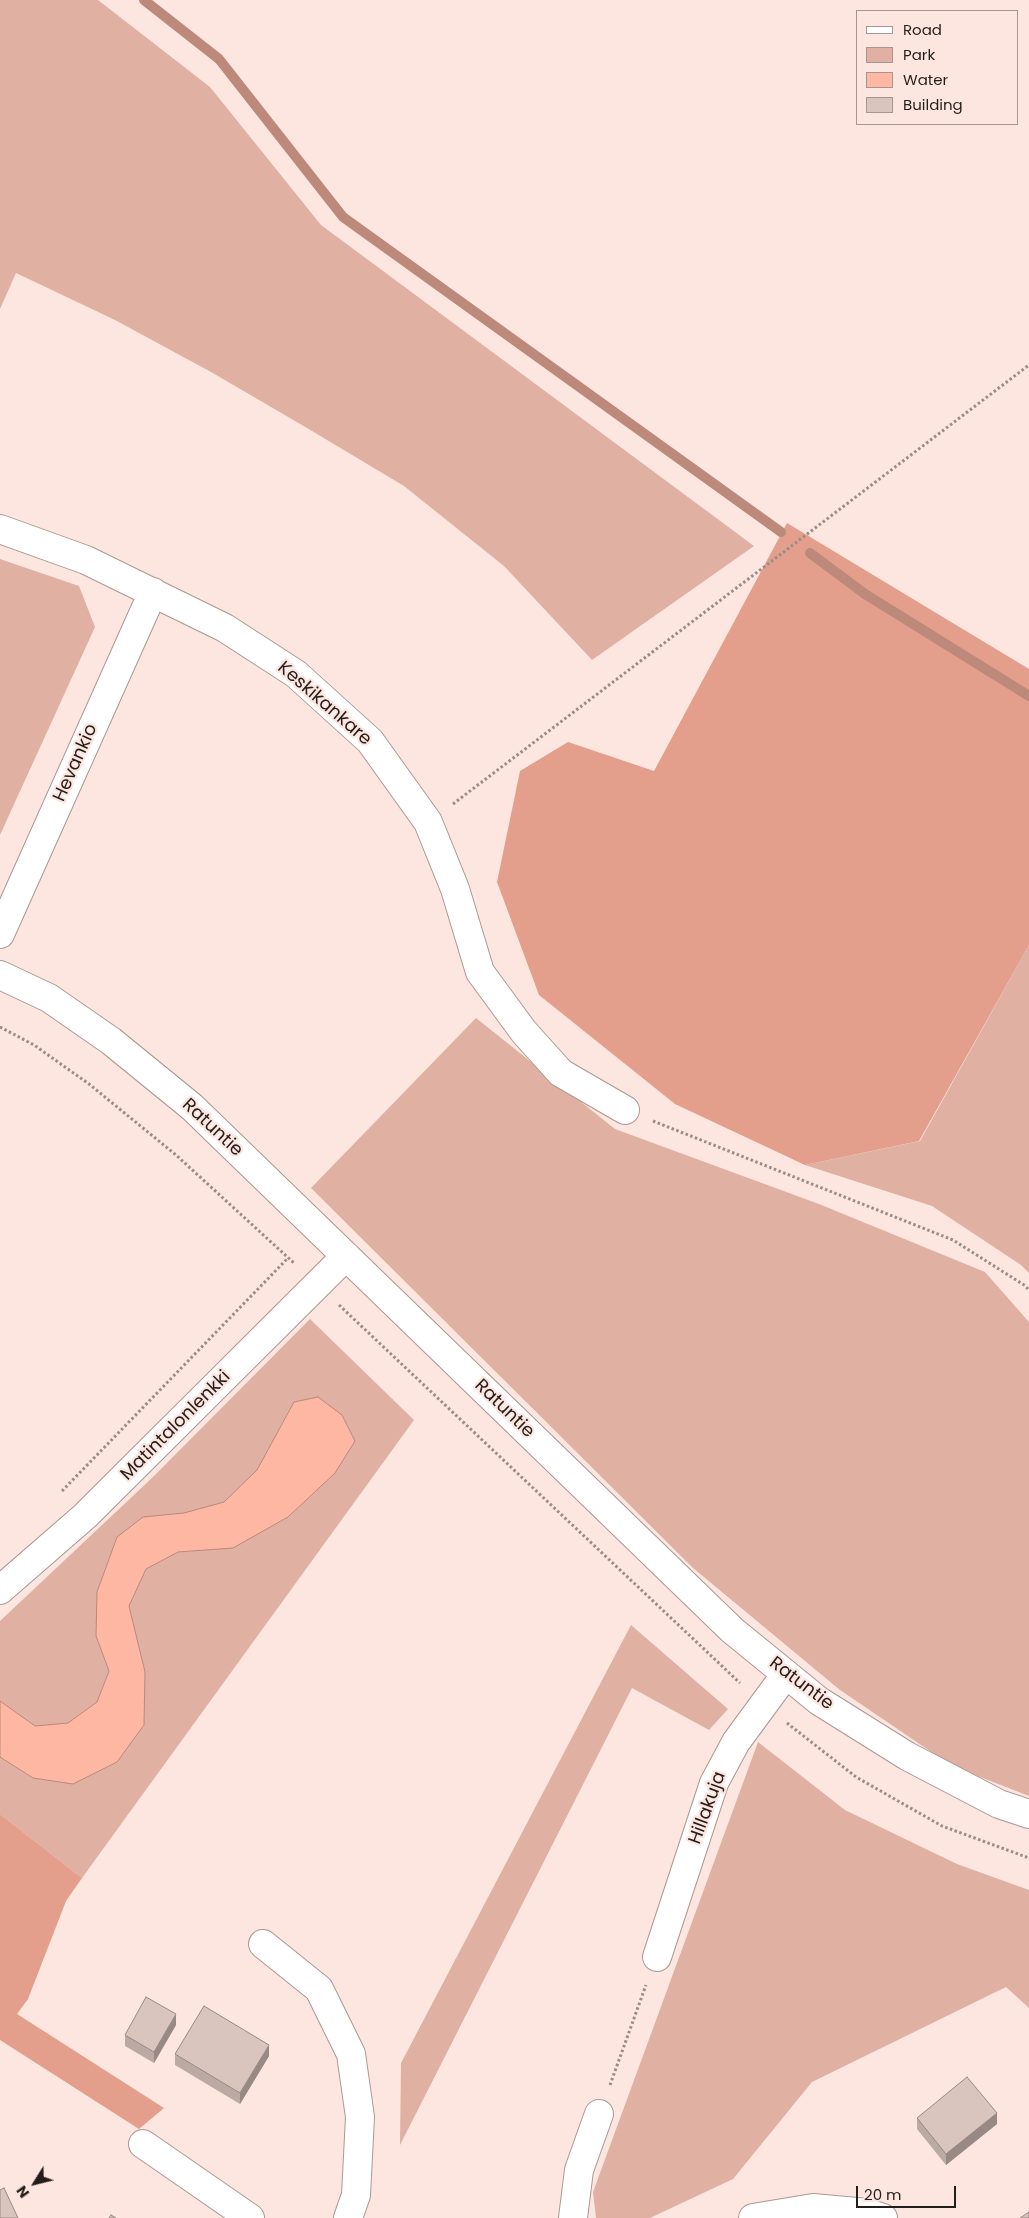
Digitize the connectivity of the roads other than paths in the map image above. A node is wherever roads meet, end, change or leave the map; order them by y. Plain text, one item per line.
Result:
1 (0, 529) edge
2 (153, 592) junction
3 (0, 934) edge
4 (0, 975) edge
5 (625, 1110) road end
6 (346, 1256) junction
7 (0, 1590) edge
8 (786, 1674) junction
9 (1029, 1814) edge
10 (263, 1944) dead end
11 (657, 1957) road end
12 (599, 2114) road end
13 (144, 2144) dead end
14 (250, 2218) edge
15 (348, 2218) edge
16 (573, 2218) edge
17 (753, 2218) edge
18 (883, 2218) edge

1 - 2 street, Keskikankare
2 - 3 street, Hevankio
2 - 5 street, Keskikankare
4 - 6 street, Ratuntie
6 - 7 street, Matintalonlenkki
6 - 8 street, Ratuntie
8 - 9 street, Ratuntie
8 - 11 street, Hillakuja
10 - 15 street
12 - 16 street
13 - 14 street
17 - 18 street

